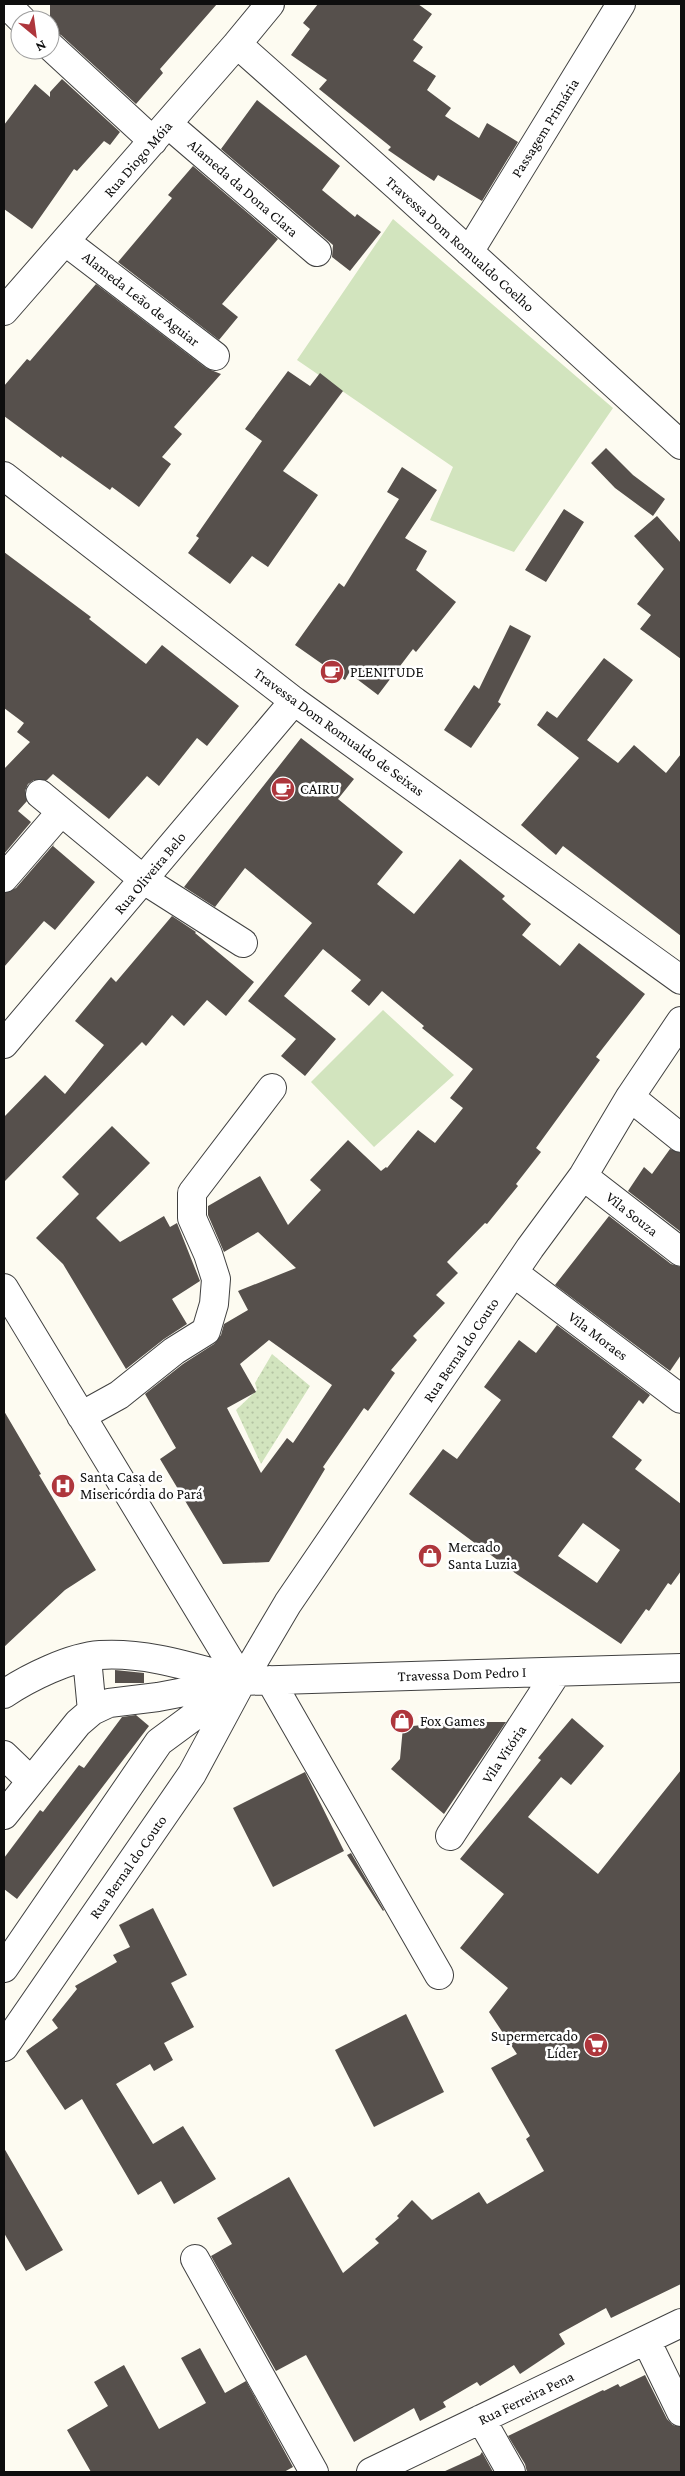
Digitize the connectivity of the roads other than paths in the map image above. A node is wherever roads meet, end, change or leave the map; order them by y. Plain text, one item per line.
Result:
1 (270, 4) edge
2 (621, 4) edge
3 (237, 44) junction
4 (60, 54) edge
5 (161, 133) junction
6 (66, 242) junction
7 (317, 252) dead end
8 (469, 252) junction
9 (4, 311) edge
10 (215, 356) dead end
11 (681, 445) edge
12 (4, 476) edge
13 (294, 700) junction
14 (40, 794) dead end
15 (61, 812) junction
16 (4, 878) edge
17 (144, 880) junction
18 (243, 943) dead end
19 (681, 980) edge
20 (681, 1021) edge
21 (4, 1044) edge
22 (272, 1088) dead end
23 (630, 1097) junction
24 (681, 1138) edge
25 (583, 1176) junction
26 (681, 1252) edge
27 (514, 1273) junction
28 (4, 1288) edge
29 (681, 1399) edge
30 (81, 1416) junction
31 (87, 1658) junction
32 (681, 1668) edge
33 (557, 1672) junction
34 (242, 1680) junction
35 (270, 1680) junction
36 (4, 1694) edge
37 (92, 1711) junction
38 (4, 1755) edge
39 (31, 1781) junction
40 (4, 1815) edge
41 (450, 1836) dead end
42 (4, 1968) edge
43 (439, 1975) dead end
44 (4, 2047) edge
45 (194, 2259) dead end
46 (681, 2323) edge
47 (646, 2340) junction
48 (681, 2412) edge
49 (482, 2419) junction
50 (382, 2470) edge
51 (314, 2472) edge
52 (511, 2472) edge

1 - 3 street, Rua Diogo Móia
2 - 8 street, Passagem Primária
3 - 5 street, Rua Diogo Móia
3 - 8 street, Travessa Dom Romualdo Coelho
4 - 5 street, Alameda da Dona Clara
5 - 6 street, Rua Diogo Móia
5 - 7 street, Alameda da Dona Clara
6 - 9 street, Rua Diogo Móia
6 - 10 street, Alameda Leão de Aguiar
8 - 11 street, Travessa Dom Romualdo Coelho
12 - 13 street, Travessa Dom Romualdo de Seixas
13 - 17 street, Rua Oliveira Belo
13 - 19 street, Travessa Dom Romualdo de Seixas
14 - 15 street
15 - 16 street
15 - 17 street
17 - 18 street
17 - 21 street, Rua Oliveira Belo
20 - 23 street, Rua Bernal do Couto
22 - 30 street
23 - 24 street
23 - 25 street, Rua Bernal do Couto
25 - 26 street, Vila Souza
25 - 27 street, Rua Bernal do Couto
27 - 29 street, Vila Moraes
27 - 34 street, Rua Bernal do Couto
28 - 30 street
30 - 34 street
31 - 34 street
31 - 36 street
31 - 37 street
32 - 33 street, Travessa Dom Pedro I
33 - 35 street, Travessa Dom Pedro I
33 - 41 street, Vila Vitória
34 - 35 street, Travessa Dom Pedro I
34 - 37 street
34 - 42 street, Rua Bernal do Couto
34 - 44 street, Rua Bernal do Couto
35 - 43 street
37 - 39 street
38 - 39 street
39 - 40 street
45 - 51 street
46 - 47 street, Rua Ferreira Pena
47 - 48 street
47 - 49 street, Rua Ferreira Pena
49 - 50 street, Rua Ferreira Pena
49 - 52 street

